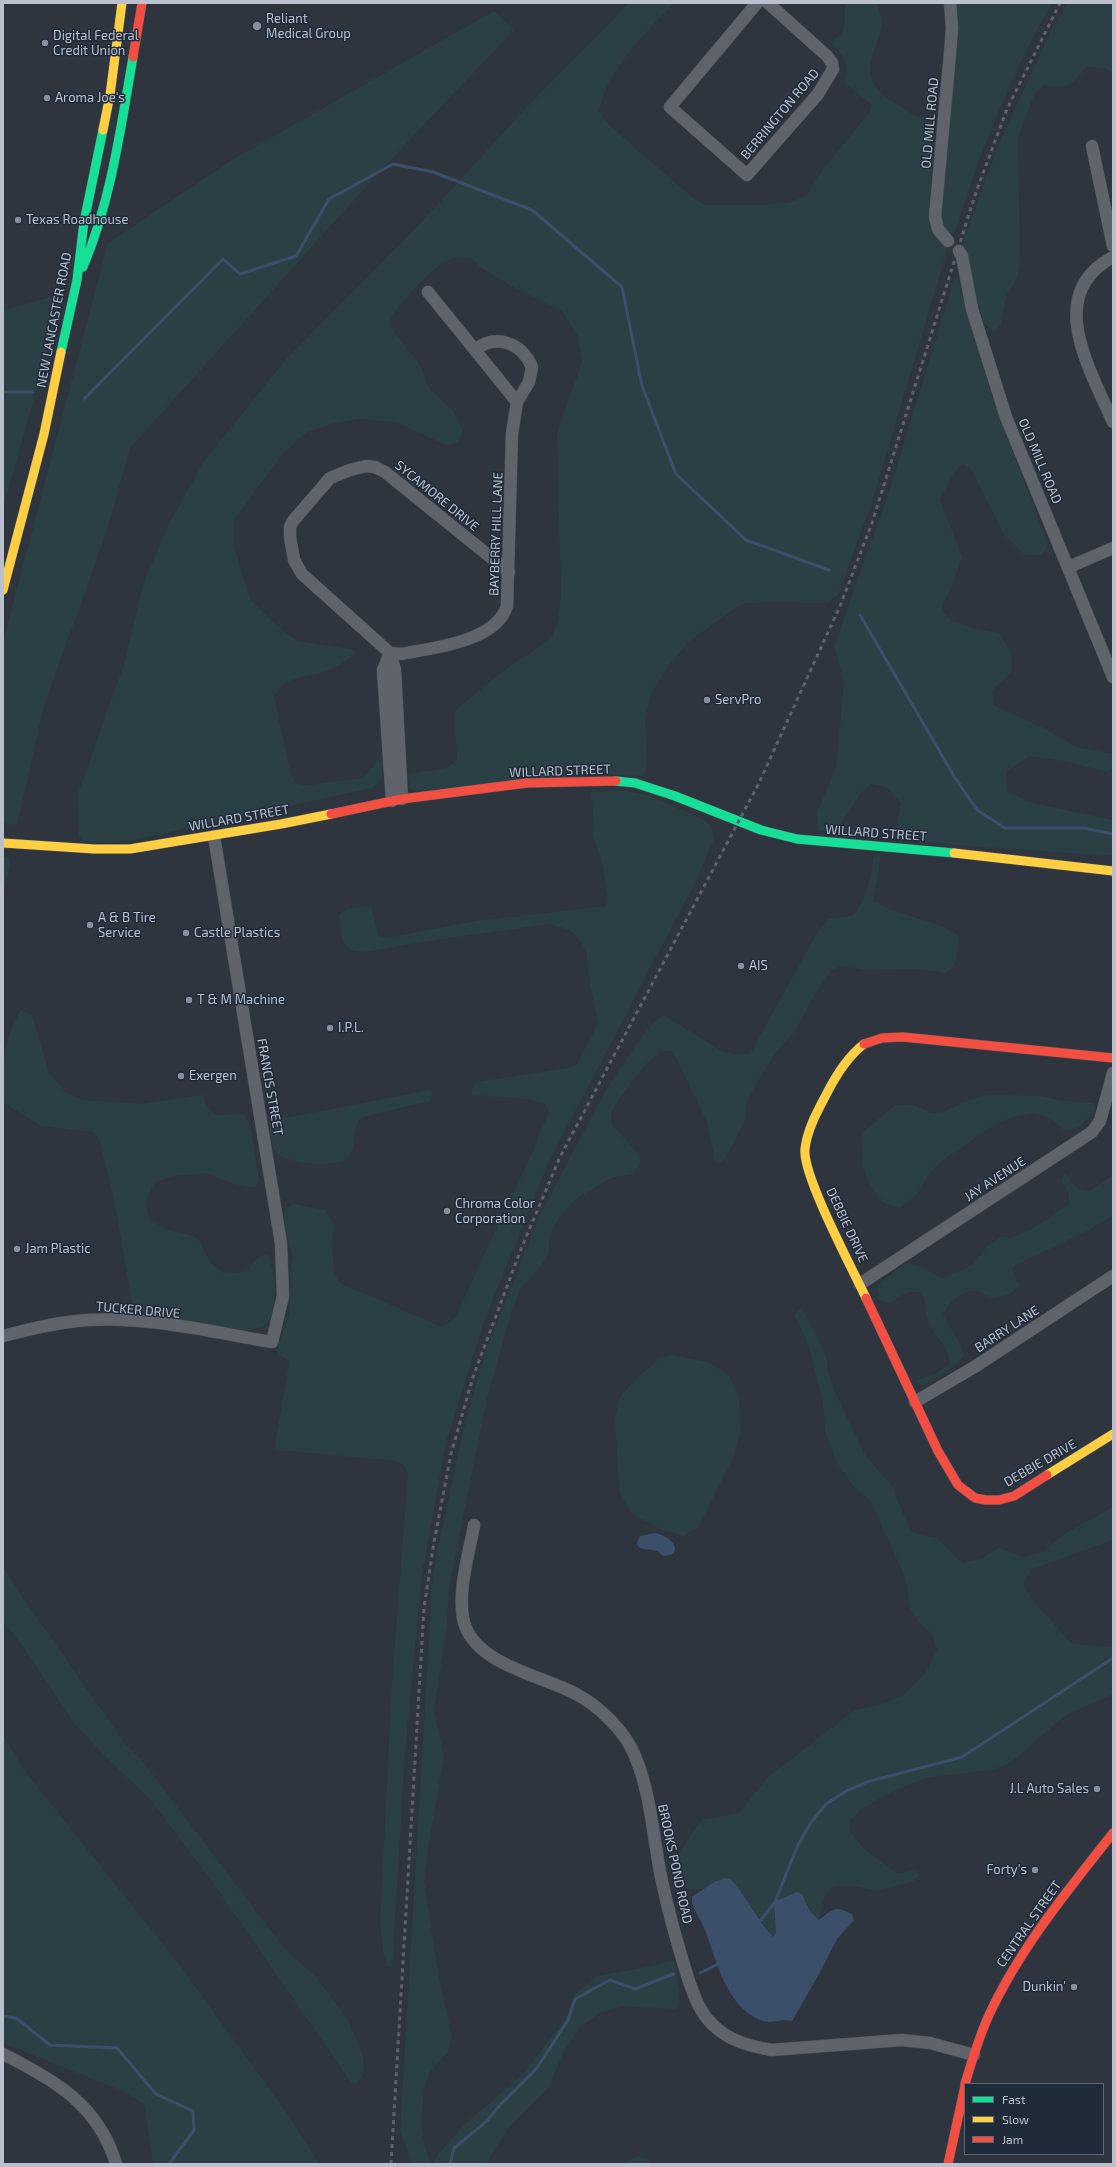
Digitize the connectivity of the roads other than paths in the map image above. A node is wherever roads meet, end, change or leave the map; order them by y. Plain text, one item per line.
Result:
1 (122, 3) edge
2 (142, 3) edge
3 (757, 3) edge
4 (768, 3) edge
5 (950, 3) edge
6 (1092, 146) dead end
7 (948, 241) dead end
8 (1113, 246) edge
9 (959, 251) dead end
10 (1113, 257) edge
11 (77, 280) junction
12 (428, 292) dead end
13 (475, 350) junction
14 (517, 402) junction
15 (1113, 422) edge
16 (1113, 548) edge
17 (1069, 567) junction
18 (509, 572) junction
19 (3, 590) edge
20 (390, 653) junction
21 (1113, 677) edge
22 (397, 800) junction
23 (214, 836) junction
24 (3, 843) edge
25 (1113, 871) edge
26 (1113, 1058) edge
27 (1113, 1073) edge
28 (1113, 1276) edge
29 (860, 1284) junction
30 (3, 1336) edge
31 (272, 1342) joint
32 (915, 1402) junction
33 (1113, 1434) edge
34 (474, 1525) dead end
35 (1113, 1833) edge
36 (3, 2054) edge
37 (974, 2055) junction
38 (966, 2083) edge
39 (964, 2090) edge
40 (116, 2164) edge
41 (948, 2164) edge

1 - 11 street, NEW LANCASTER ROAD
2 - 11 street
3 - 4 street, BERRINGTON ROAD
5 - 7 street, OLD MILL ROAD
6 - 8 street
9 - 17 street, OLD MILL ROAD
10 - 15 street
11 - 19 street, NEW LANCASTER ROAD
12 - 13 street
13 - 14 street
13 - 14 street, BAYBERRY HILL LANE
14 - 18 street, BAYBERRY HILL LANE
16 - 17 street
17 - 21 street, OLD MILL ROAD
18 - 20 street, BAYBERRY HILL LANE
18 - 20 street, SYCAMORE DRIVE
20 - 22 street
22 - 23 street, WILLARD STREET
22 - 25 street, WILLARD STREET
23 - 24 street, WILLARD STREET
23 - 31 street, FRANCIS STREET
26 - 29 street, DEBBIE DRIVE
27 - 29 street, JAY AVENUE
28 - 32 street, BARRY LANE
29 - 32 street, DEBBIE DRIVE
30 - 31 street, TUCKER DRIVE
32 - 33 street, DEBBIE DRIVE
34 - 37 street, BROOKS POND ROAD
35 - 37 street, CENTRAL STREET
36 - 40 street
37 - 38 street, CENTRAL STREET
39 - 41 street, CENTRAL STREET

